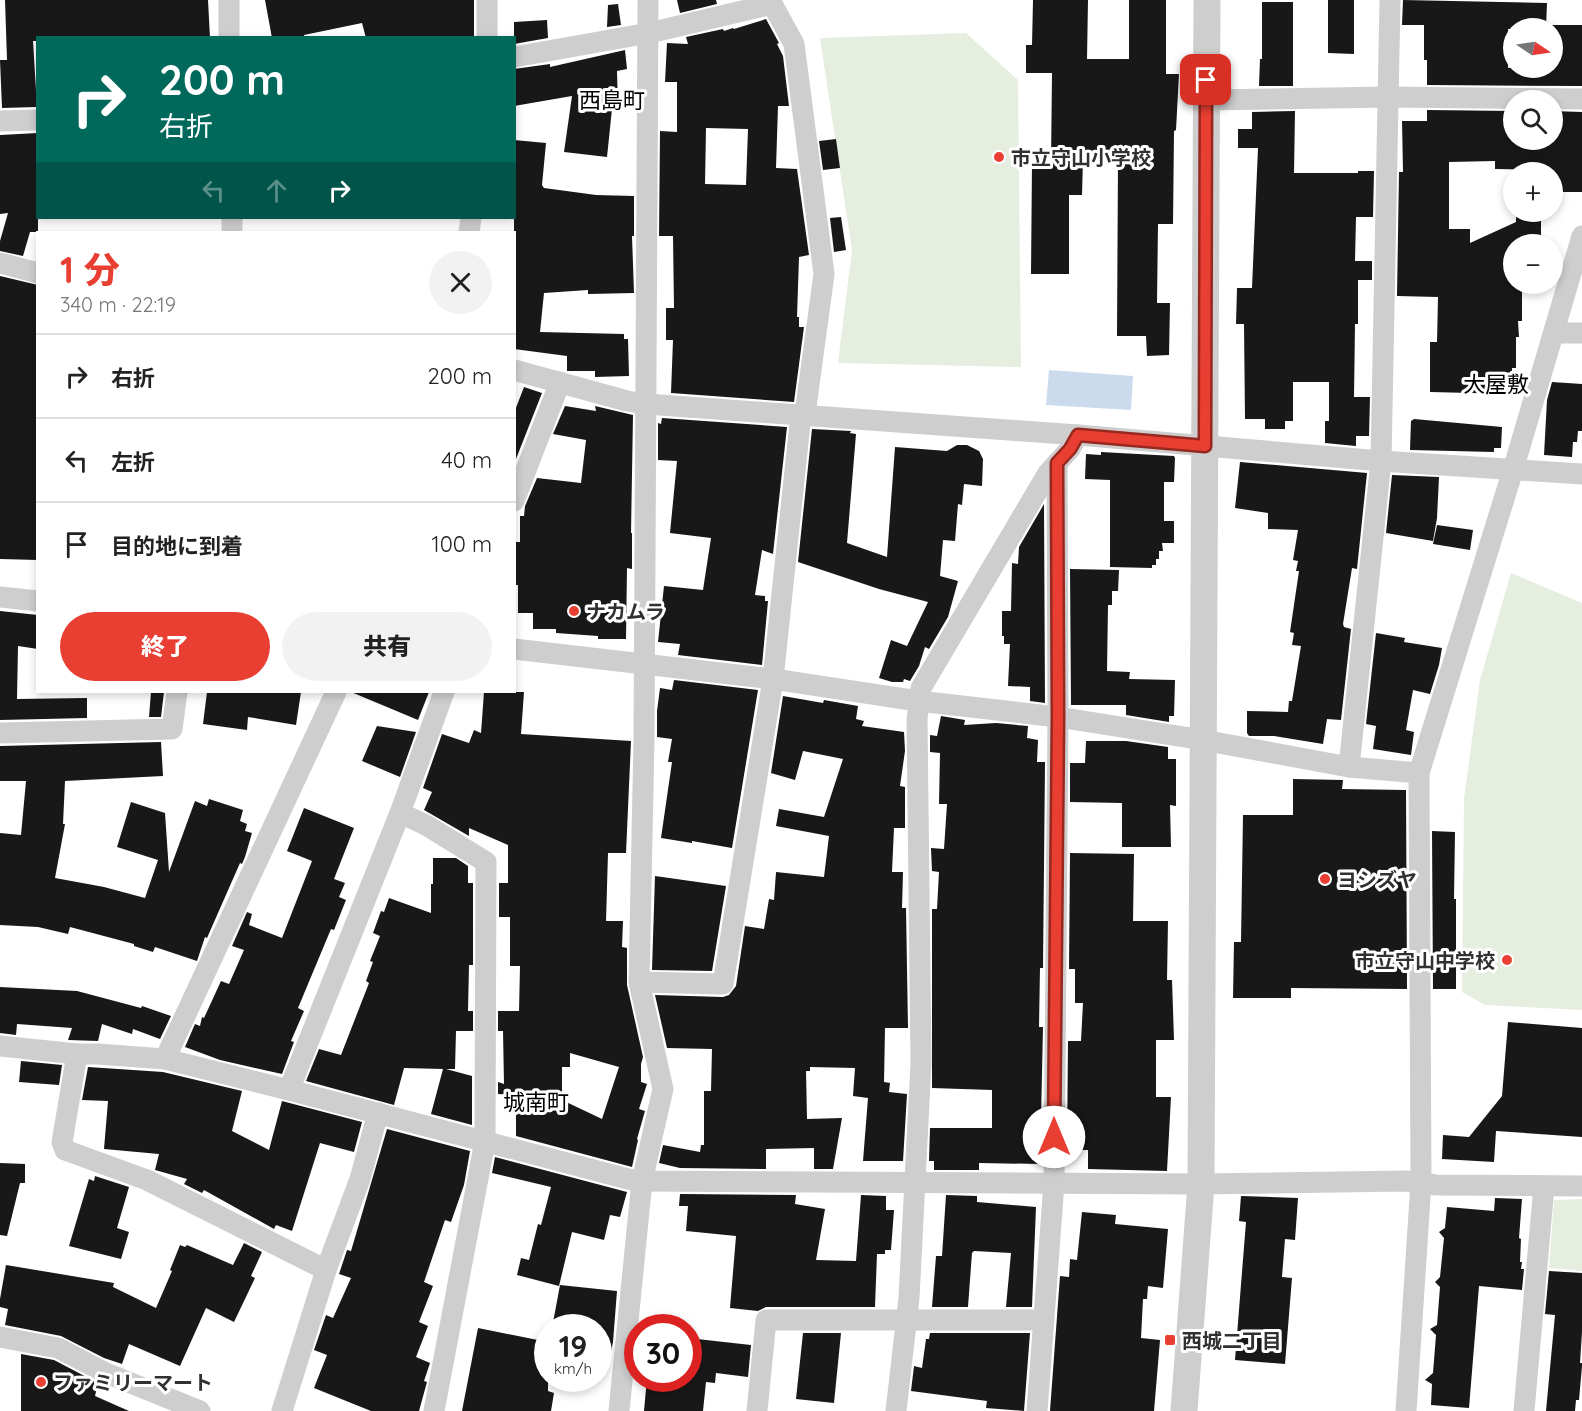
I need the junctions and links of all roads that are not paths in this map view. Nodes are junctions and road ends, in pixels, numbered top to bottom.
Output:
1 (229, 0) edge
2 (487, 0) edge
3 (648, 0) edge
4 (1207, 0) edge
5 (1390, 0) edge
6 (771, 2) edge
7 (649, 33) junction
8 (229, 36) edge
9 (487, 36) edge
10 (516, 57) edge
11 (1388, 97) junction
12 (1582, 99) edge
13 (1206, 100) junction
14 (36, 120) edge
15 (0, 121) edge
16 (1582, 236) edge
17 (0, 263) edge
18 (36, 272) edge
19 (1554, 333) junction
20 (1582, 333) edge
21 (516, 371) edge
22 (560, 382) junction
23 (646, 404) junction
24 (803, 414) junction
25 (1078, 435) junction
26 (1205, 446) junction
27 (1381, 461) junction
28 (1057, 463) junction
29 (1513, 470) junction
30 (1582, 474) edge
31 (516, 496) edge
32 (0, 597) edge
33 (36, 602) edge
34 (516, 649) edge
35 (644, 663) junction
36 (773, 679) junction
37 (177, 693) edge
38 (336, 693) edge
39 (444, 693) edge
40 (918, 700) junction
41 (1058, 717) junction
42 (0, 733) edge
43 (1203, 740) junction
44 (1349, 767) junction
45 (1419, 773) junction
46 (400, 813) junction
47 (639, 982) junction
48 (0, 1046) edge
49 (77, 1054) junction
50 (165, 1059) junction
51 (289, 1089) junction
52 (378, 1113) junction
53 (485, 1141) junction
54 (642, 1181) junction
55 (1421, 1182) junction
56 (915, 1183) junction
57 (1054, 1184) junction
58 (1201, 1184) junction
59 (1544, 1186) junction
60 (1582, 1186) edge
61 (326, 1270) junction
62 (907, 1320) junction
63 (1044, 1320) junction
64 (0, 1337) edge
65 (200, 1411) edge
66 (282, 1411) edge
67 (434, 1411) edge
68 (619, 1411) edge
69 (757, 1411) edge
70 (896, 1411) edge
71 (1037, 1411) edge
72 (1184, 1411) edge
73 (1406, 1411) edge
74 (1524, 1411) edge

1 - 8 street
2 - 9 street
3 - 7 street
4 - 13 street
5 - 11 street
6 - 7 street
6 - 24 street
7 - 10 street
7 - 23 street
11 - 12 street
11 - 13 street
11 - 27 street
13 - 26 street
14 - 15 street
16 - 19 street
17 - 18 street
19 - 20 street
19 - 29 street
21 - 22 street
22 - 23 street
22 - 31 street
23 - 24 street
23 - 35 street
24 - 25 street
24 - 36 street
25 - 26 street
25 - 28 street
26 - 27 street
26 - 43 street
27 - 29 street
27 - 44 street
28 - 40 street
28 - 41 street
29 - 30 street
29 - 45 street
32 - 33 street
34 - 35 street
35 - 36 street
35 - 47 street
36 - 40 street
36 - 47 street
37 - 42 street
38 - 50 street
39 - 46 street
40 - 41 street
40 - 56 street
41 - 43 street
41 - 57 street
43 - 44 street
43 - 58 street
44 - 45 street
45 - 55 street
46 - 51 street
46 - 53 street
47 - 54 street
48 - 49 street
49 - 50 street
49 - 61 street
50 - 51 street
51 - 52 street
52 - 53 street
52 - 61 street
53 - 54 street
53 - 67 street
54 - 56 street
54 - 68 street
55 - 58 street
55 - 59 street
55 - 73 street
56 - 57 street
56 - 62 street
57 - 58 street
57 - 63 street
58 - 72 street
59 - 60 street
59 - 74 street
61 - 66 street
62 - 63 street
62 - 69 street
62 - 70 street
63 - 71 street
64 - 65 street

